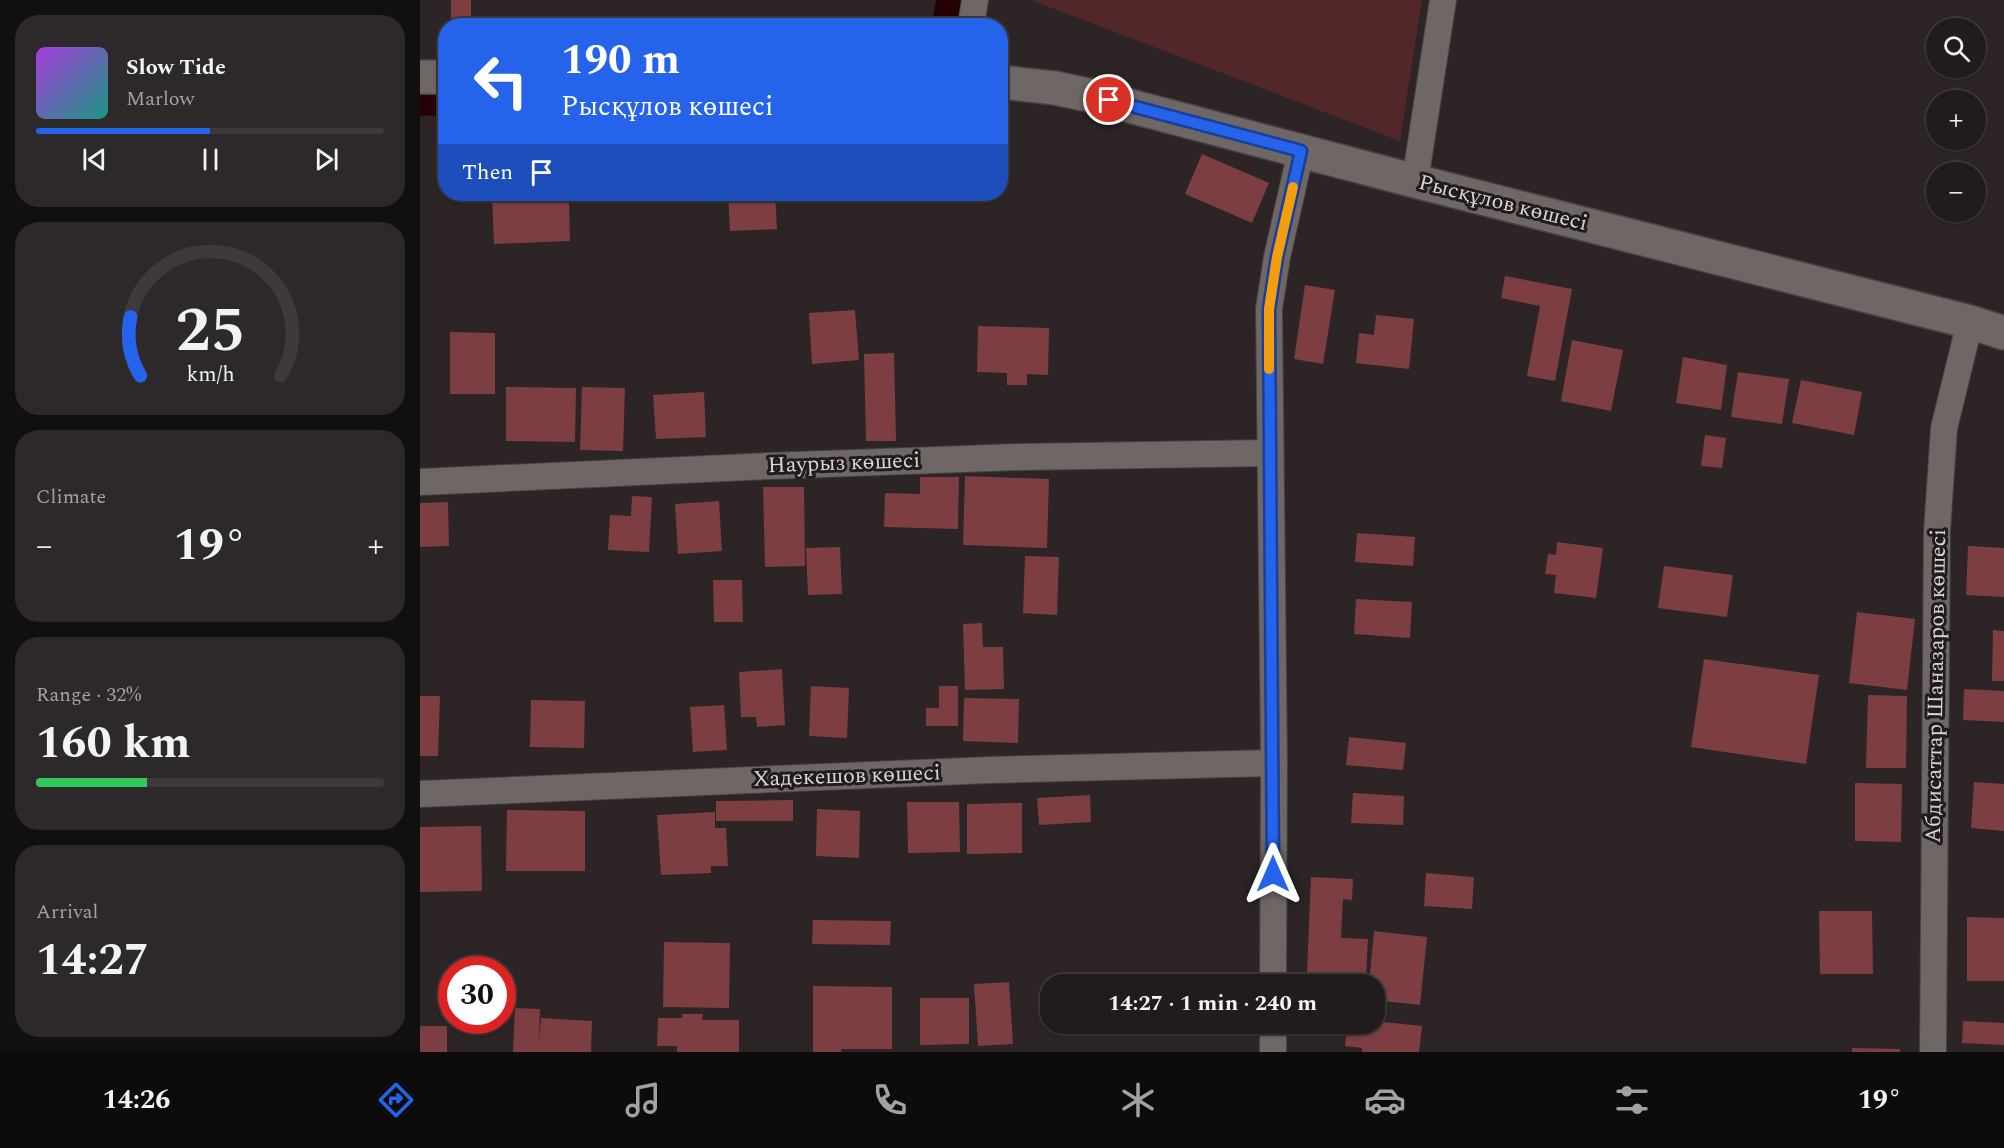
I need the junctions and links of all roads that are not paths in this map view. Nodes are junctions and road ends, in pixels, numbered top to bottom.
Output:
1 (975, 0) edge
2 (1443, 0) edge
3 (972, 18) edge
4 (420, 77) edge
5 (438, 77) edge
6 (1008, 83) edge
7 (1301, 151) junction
8 (1415, 181) junction
9 (1970, 322) junction
10 (2004, 333) edge
11 (1269, 453) junction
12 (420, 482) edge
13 (1274, 763) junction
14 (420, 794) edge
15 (1273, 974) edge
16 (1273, 1034) edge
17 (1273, 1052) edge
18 (1933, 1052) edge

1 - 3 street
2 - 8 street
4 - 5 street
6 - 7 street, Рысқұлов көшесі
7 - 8 street, Рысқұлов көшесі
7 - 11 street
8 - 9 street, Рысқұлов көшесі
9 - 10 street, Рысқұлов көшесі
9 - 18 street, Абдисаттар Шаназаров көшесі
11 - 12 street, Наурыз көшесі
11 - 13 street
13 - 14 street, Хадекешов көшесі
13 - 15 street
16 - 17 street

